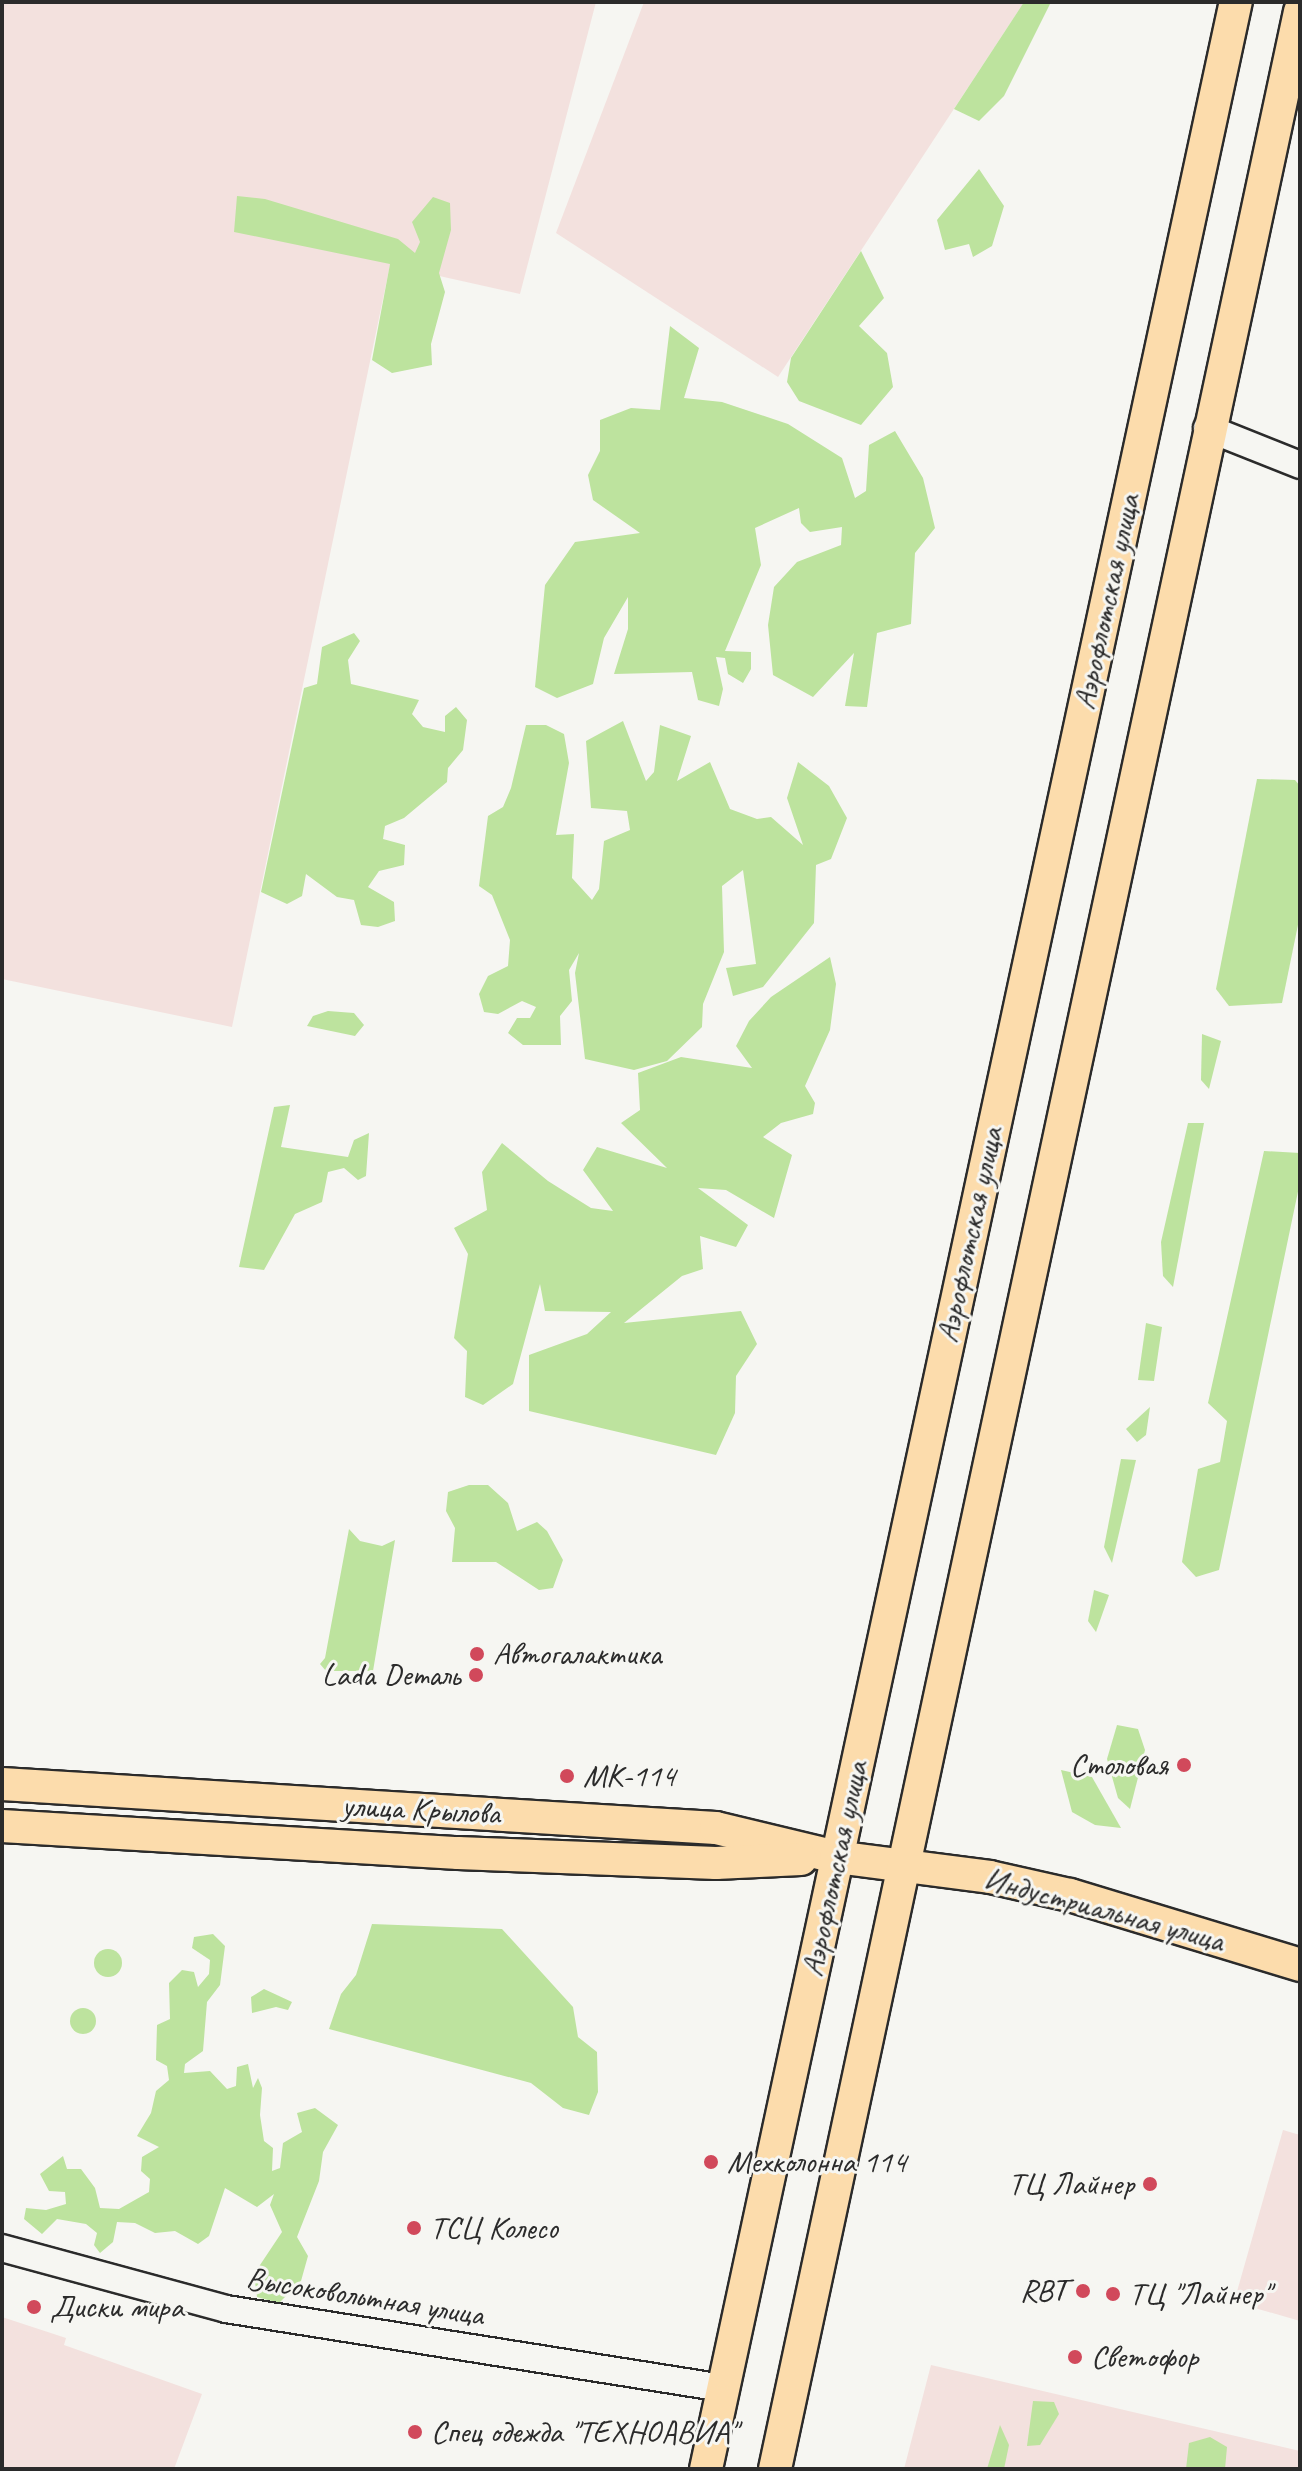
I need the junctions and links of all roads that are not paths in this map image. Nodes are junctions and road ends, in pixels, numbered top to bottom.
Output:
1 (1236, 2) edge
2 (1300, 11) edge
3 (1207, 428) junction
4 (1300, 465) edge
5 (2, 1784) edge
6 (2, 1826) edge
7 (836, 1857) junction
8 (905, 1865) junction
9 (1300, 1965) edge
10 (2, 2248) edge
11 (723, 2388) junction
12 (706, 2469) edge
13 (775, 2469) edge

1 - 7 main road, Аэрофлотская улица
2 - 3 main road, Аэрофлотская улица
3 - 4 street
3 - 8 main road, Аэрофлотская улица
5 - 7 main road, улица Крылова
6 - 7 main road, улица Крылова
7 - 8 main road, улица Крылова
7 - 11 main road, Аэрофлотская улица
8 - 9 main road, Индустриальная улица
8 - 13 main road, Аэрофлотская улица
10 - 11 street, Высоковольтная улица
11 - 12 main road, Аэрофлотская улица

